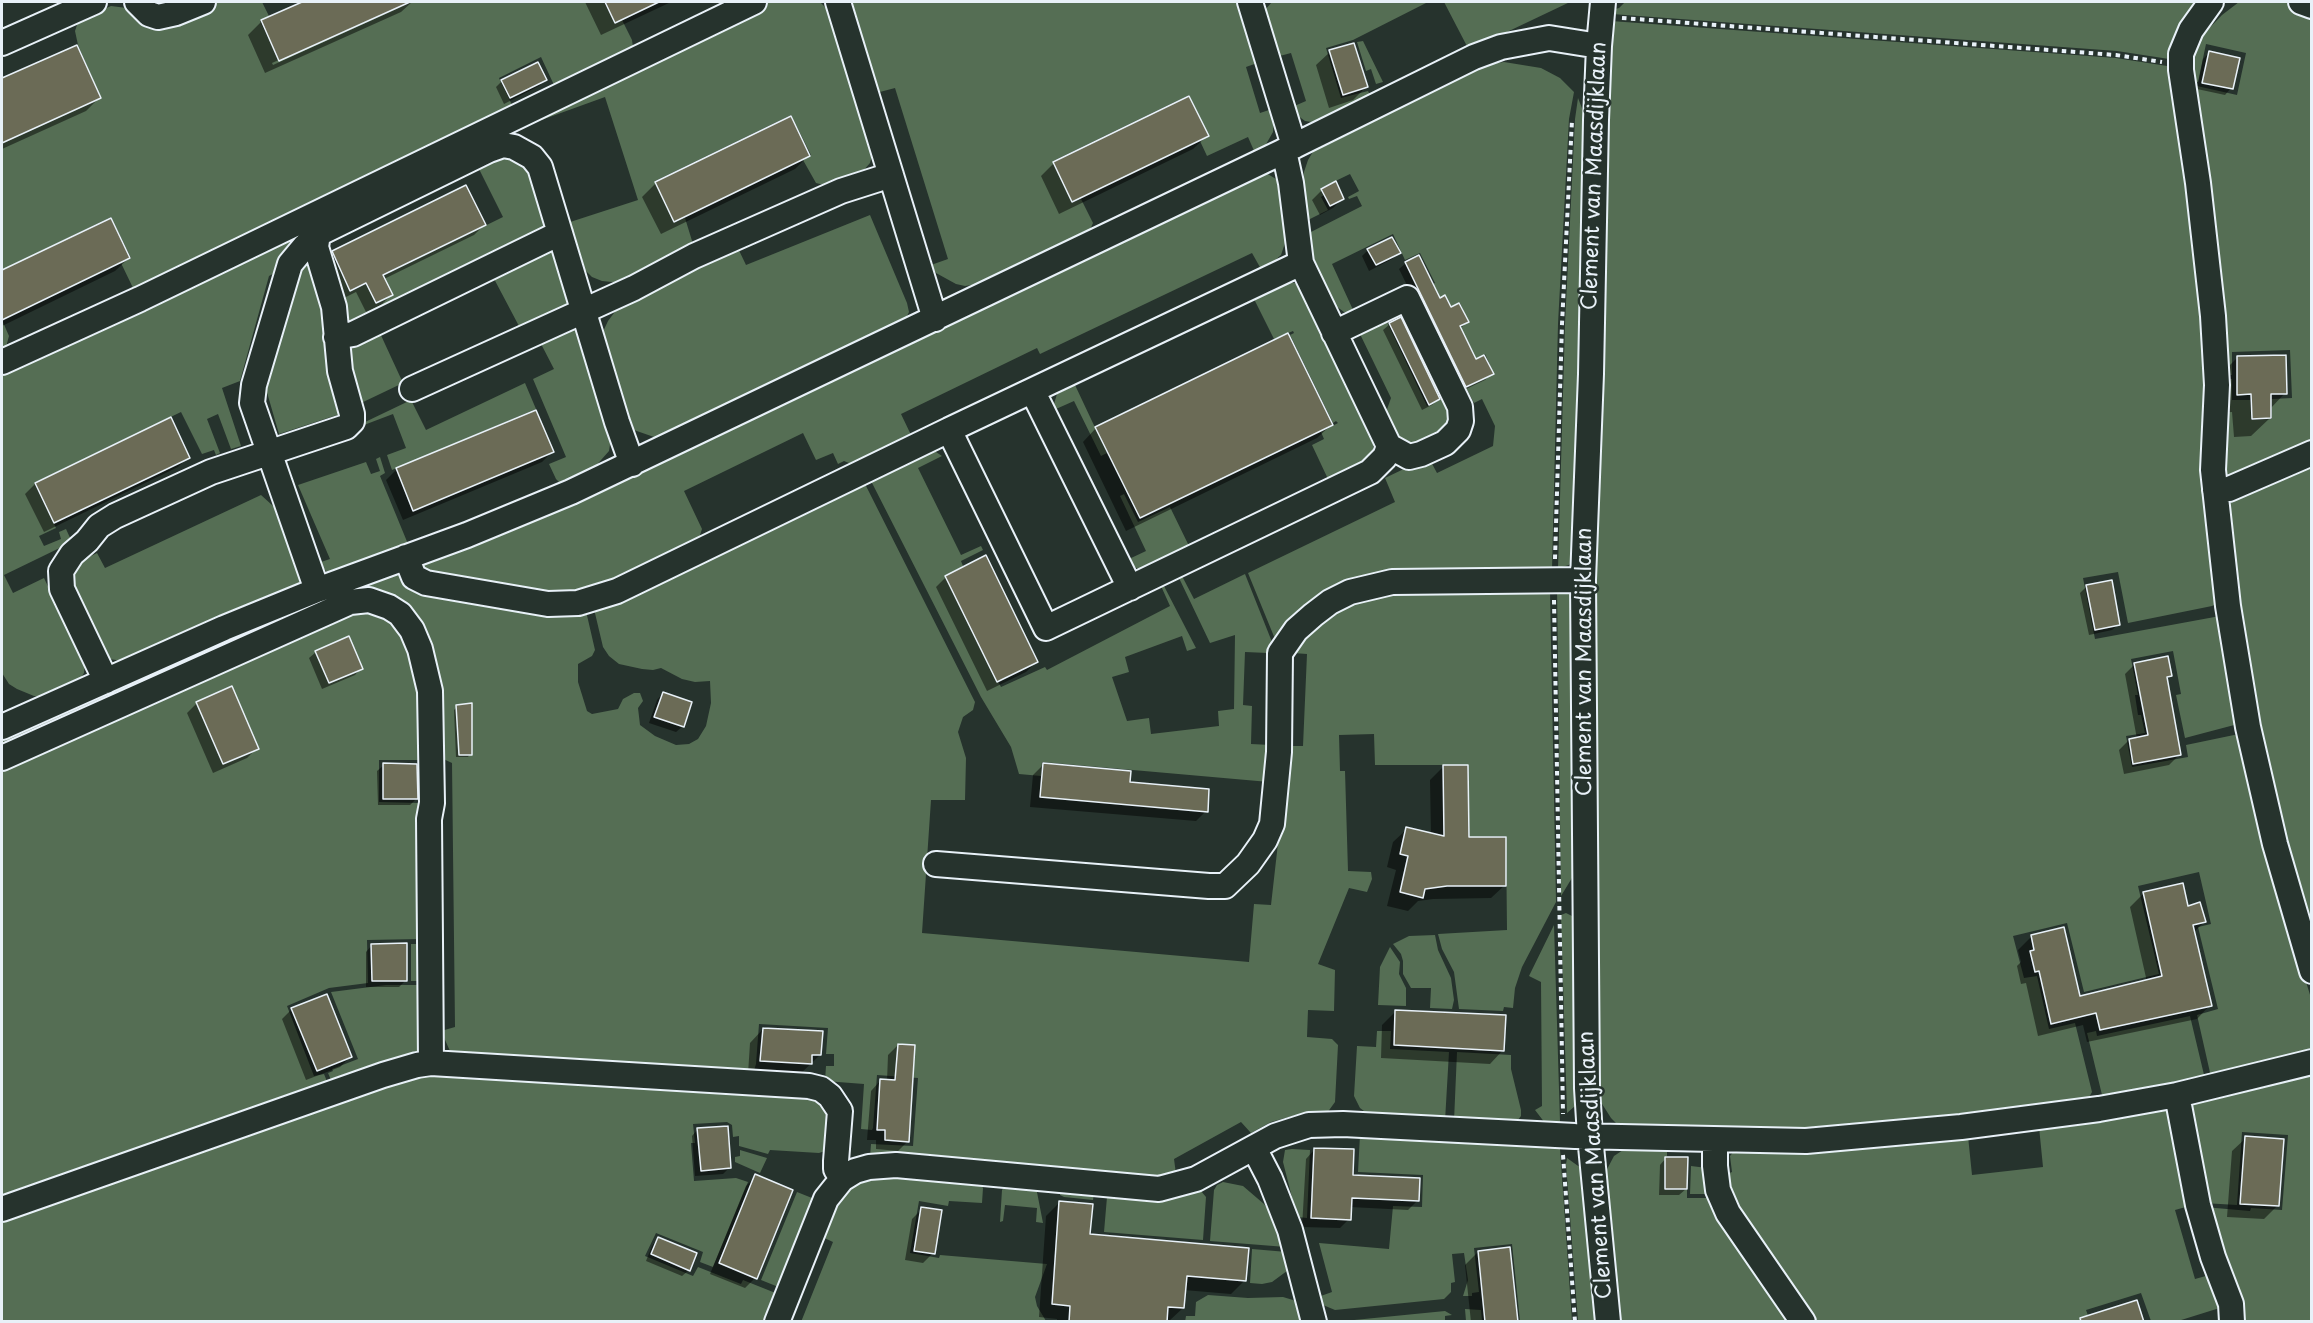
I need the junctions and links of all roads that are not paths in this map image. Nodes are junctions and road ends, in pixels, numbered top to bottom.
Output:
1 (94, 2) edge
2 (137, 2) edge
3 (203, 2) edge
4 (754, 2) edge
5 (838, 2) edge
6 (1250, 2) edge
7 (2211, 2) edge
8 (2301, 2) edge
9 (2312, 6) edge
10 (1602, 9) edge
11 (2, 42) edge
12 (1599, 46) junction
13 (1289, 148) junction
14 (891, 175) junction
15 (560, 233) junction
16 (318, 234) junction
17 (1301, 263) junction
18 (583, 310) junction
19 (935, 319) junction
20 (1334, 333) junction
21 (336, 337) junction
22 (2, 362) edge
23 (412, 389) dead end
24 (1033, 392) junction
25 (949, 430) junction
26 (1389, 446) junction
27 (269, 453) junction
28 (2312, 453) edge
29 (632, 464) junction
30 (2215, 490) junction
31 (406, 556) junction
32 (1583, 580) junction
33 (1130, 588) junction
34 (317, 590) junction
35 (106, 681) junction
36 (3, 723) edge
37 (2, 758) edge
38 (936, 864) dead end
39 (2312, 971) edge
40 (2312, 1062) edge
41 (431, 1063) junction
42 (2177, 1095) junction
43 (1590, 1136) junction
44 (1715, 1140) junction
45 (1254, 1148) junction
46 (842, 1179) junction
47 (2, 1209) edge
48 (777, 1322) edge
49 (1314, 1322) edge
50 (1608, 1322) edge
51 (1803, 1322) edge
52 (2232, 1322) edge

1 - 11 street
2 - 3 street
4 - 22 street
5 - 14 street
6 - 13 street
7 - 30 street
8 - 9 street
10 - 12 street, Clement van Maasdijklaan
12 - 13 street
12 - 32 street, Clement van Maasdijklaan
13 - 17 street
13 - 19 street
14 - 18 street
14 - 19 street
15 - 16 street
15 - 18 street
15 - 21 street
16 - 21 street
16 - 27 street
17 - 20 street
17 - 24 street
18 - 23 street
18 - 29 street
19 - 29 street
20 - 26 street
20 - 26 street
21 - 27 street
24 - 25 street
24 - 33 street
25 - 31 street
25 - 33 street
26 - 33 street
27 - 34 street
27 - 35 street
28 - 30 street
29 - 31 street
30 - 39 street
31 - 34 street
32 - 38 street
32 - 43 street, Clement van Maasdijklaan
34 - 35 street
35 - 36 street
37 - 41 street
40 - 42 street
41 - 46 street
41 - 47 street
42 - 44 street
42 - 52 street
43 - 44 street
43 - 45 street
43 - 50 street, Clement van Maasdijklaan
44 - 51 street
45 - 46 street
45 - 49 street
46 - 48 street

